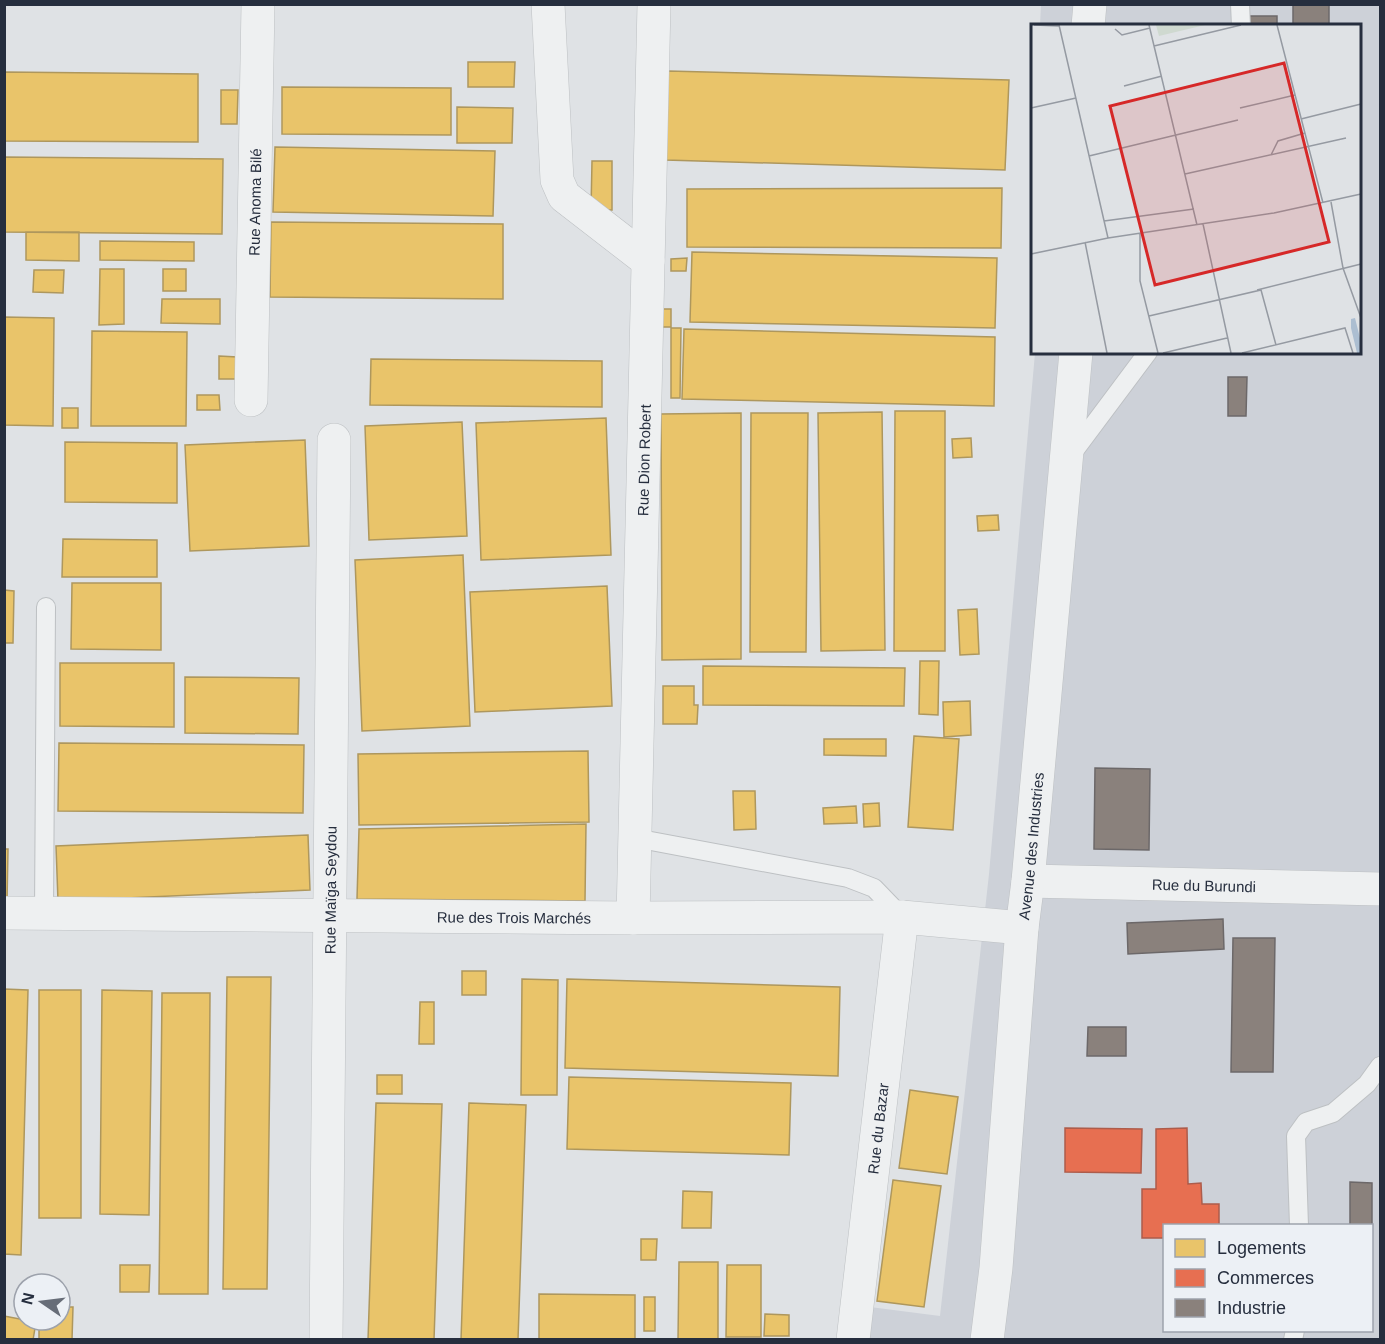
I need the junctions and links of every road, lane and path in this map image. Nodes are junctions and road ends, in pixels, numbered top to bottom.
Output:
1 (258, 4) edge
2 (548, 4) edge
3 (654, 4) edge
4 (1090, 4) edge
5 (1240, 4) edge
6 (1089, 24) edge
7 (1241, 24) edge
8 (648, 261) junction
9 (1076, 354) edge
10 (1146, 354) edge
11 (251, 400) dead end
12 (334, 440) dead end
13 (1066, 461) junction
14 (46, 606) dead end
15 (635, 838) junction
16 (1028, 881) junction
17 (1380, 889) edge
18 (4, 914) edge
19 (44, 914) junction
20 (330, 916) junction
21 (902, 917) junction
22 (633, 918) junction
23 (1022, 928) junction
24 (1380, 1066) edge
25 (1299, 1224) edge
26 (326, 1340) edge
27 (853, 1340) edge
28 (987, 1340) edge

1 - 11 street, Rue Anoma Bilé
2 - 8 street
3 - 8 street, Rue Dion Robert
4 - 6 street
5 - 7 lane
8 - 15 street, Rue Dion Robert
9 - 13 street, Avenue des Industries
10 - 13 lane
12 - 20 street, Rue Maïga Seydou
13 - 16 street, Avenue des Industries
14 - 19 lane
15 - 21 lane
15 - 22 street, Rue Dion Robert
16 - 17 street, Rue du Burundi
16 - 23 street, Avenue des Industries
18 - 19 street, Rue des Trois Marchés
19 - 20 street, Rue des Trois Marchés
20 - 22 street, Rue des Trois Marchés
20 - 26 street, Rue Maïga Seydou
21 - 22 street, Rue des Trois Marchés
21 - 23 street, Rue des Trois Marchés
21 - 27 street, Rue du Bazar
23 - 28 street, Avenue des Industries
24 - 25 lane

